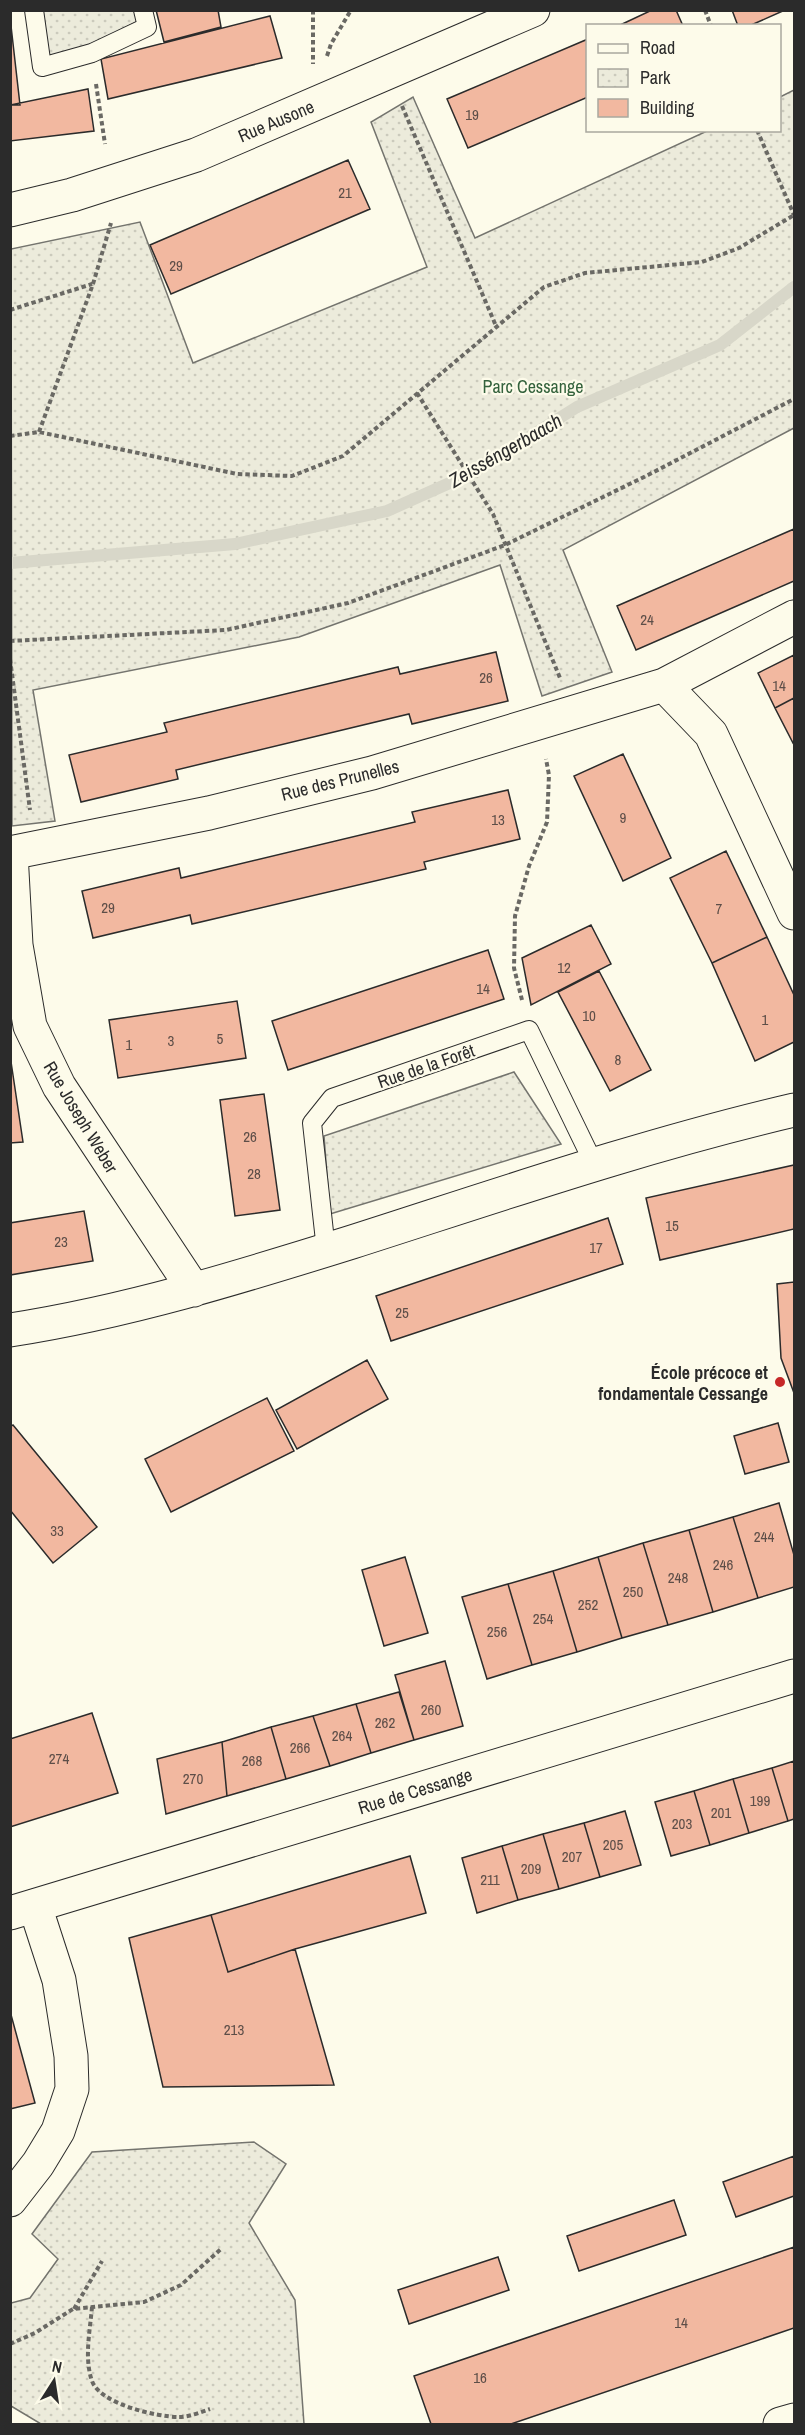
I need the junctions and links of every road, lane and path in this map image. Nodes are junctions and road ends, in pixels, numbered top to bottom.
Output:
1 (34, 10) edge
2 (143, 10) edge
3 (313, 10) edge
4 (351, 10) edge
5 (533, 10) edge
6 (92, 53) junction
7 (325, 63) dead end
8 (313, 68) dead end
9 (399, 98) dead end
10 (103, 128) dead end
11 (758, 132) edge
12 (10, 210) edge
13 (795, 215) edge
14 (112, 221) dead end
15 (93, 284) junction
16 (10, 310) edge
17 (496, 326) junction
18 (417, 393) junction
19 (795, 399) edge
20 (39, 432) junction
21 (10, 436) edge
22 (505, 545) junction
23 (795, 617) edge
24 (10, 641) edge
25 (10, 659) edge
26 (561, 682) dead end
27 (664, 685) junction
28 (546, 755) dead end
29 (32, 818) dead end
30 (11, 853) edge
31 (795, 913) edge
32 (529, 1030) junction
33 (795, 1110) edge
34 (594, 1164) junction
35 (326, 1250) junction
36 (194, 1290) junction
37 (10, 1330) edge
38 (795, 1676) edge
39 (23, 1909) edge
40 (10, 2200) edge
41 (221, 2249) dead end
42 (102, 2261) dead end
43 (92, 2307) junction
44 (73, 2309) junction
45 (10, 2344) edge
46 (210, 2409) dead end
47 (795, 2420) edge
48 (780, 2424) edge

1 - 6 lane
2 - 6 lane
3 - 8 path
4 - 7 path
5 - 12 street, Rue Ausone
6 - 10 path
9 - 17 path
11 - 13 path
13 - 17 path
14 - 15 path
15 - 16 path
15 - 20 path
17 - 18 path
18 - 20 path
18 - 22 path
19 - 22 path
20 - 21 path
22 - 24 path
22 - 26 path
23 - 27 street, Rue des Prunelles
25 - 29 path
27 - 30 street, Rue des Prunelles
27 - 31 street
28 - 32 path
30 - 36 street, Rue Joseph Weber
32 - 34 lane
32 - 35 lane, Rue de la Forêt
33 - 34 street
34 - 35 street
35 - 36 street
36 - 37 street
38 - 39 street, Rue de Cessange
39 - 40 street, Rue de Cessange
41 - 43 path
42 - 44 path
43 - 44 path
43 - 46 path
44 - 45 path
47 - 48 street

